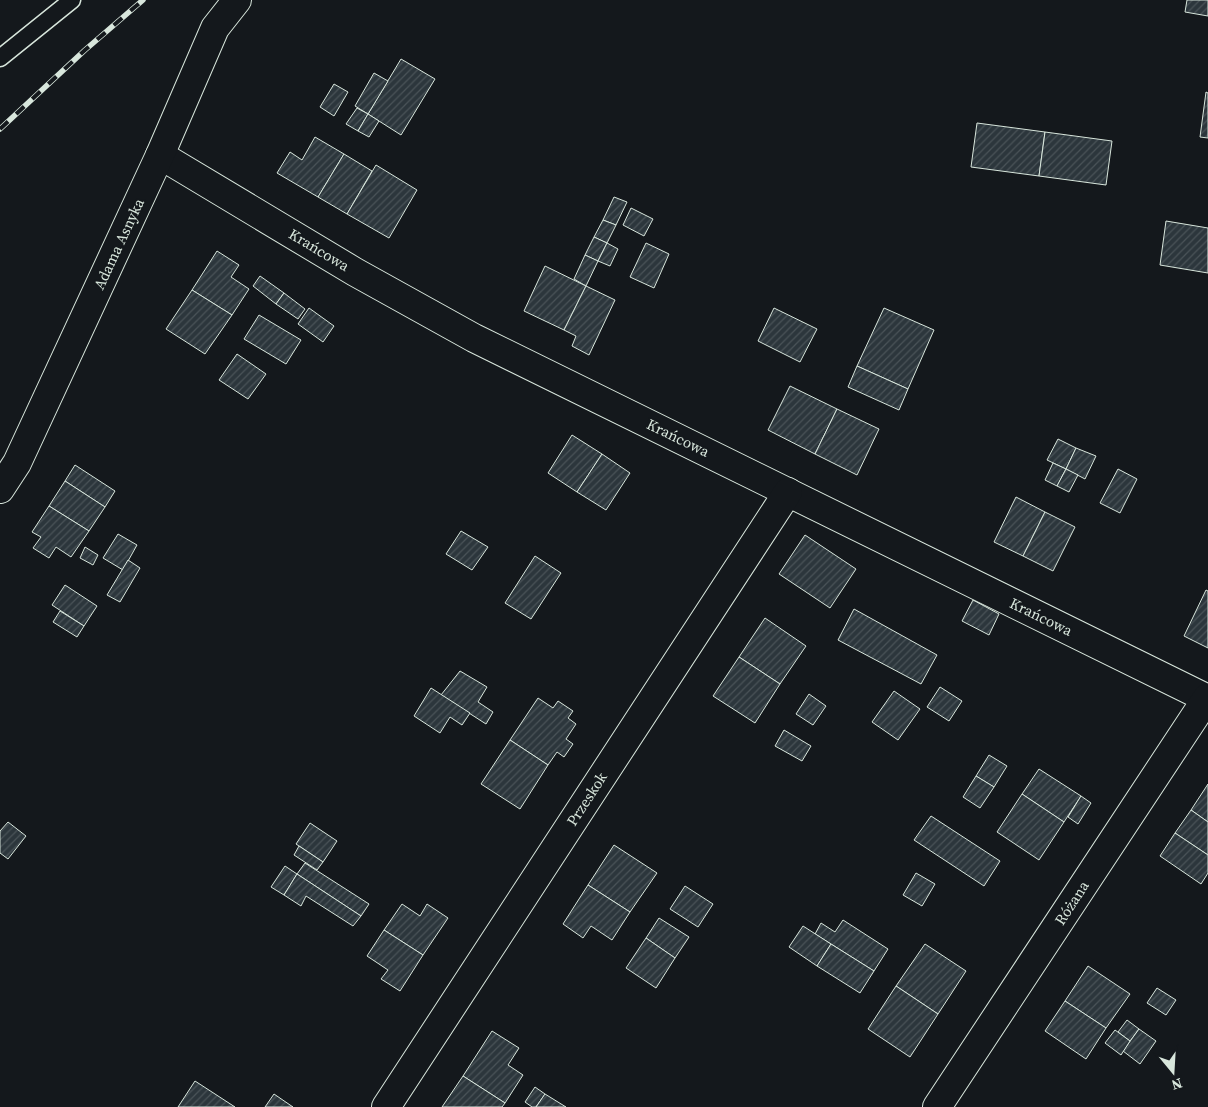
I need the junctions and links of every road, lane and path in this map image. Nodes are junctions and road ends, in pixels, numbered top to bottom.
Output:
1 (72, 0) edge
2 (237, 0) edge
3 (0, 58) edge
4 (160, 155) junction
5 (0, 489) edge
6 (788, 492) junction
7 (1207, 699) edge
8 (386, 1107) edge
9 (937, 1107) edge

1 - 3 lane
2 - 4 street, Adama Asnyka
4 - 5 street, Adama Asnyka
4 - 6 street, Krańcowa
6 - 7 street, Krańcowa
6 - 8 street, Przeskok
7 - 9 street, Różana

